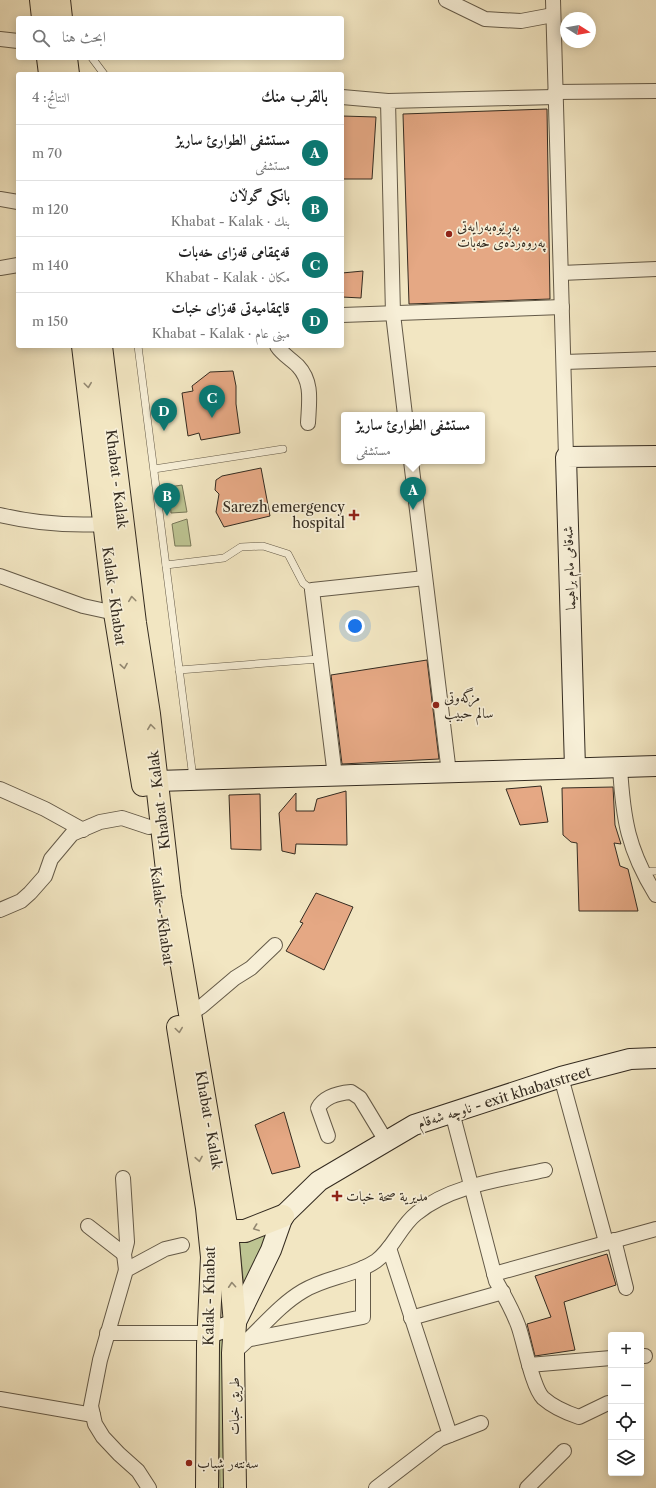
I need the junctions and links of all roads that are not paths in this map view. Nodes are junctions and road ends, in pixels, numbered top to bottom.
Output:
1 (446, 0) edge
2 (553, 0) edge
3 (553, 15) junction
4 (0, 39) edge
5 (16, 41) edge
6 (48, 60) edge
7 (66, 60) edge
8 (94, 60) edge
9 (50, 72) edge
10 (68, 72) edge
11 (102, 72) edge
12 (656, 90) edge
13 (555, 95) junction
14 (344, 97) edge
15 (388, 100) junction
16 (0, 199) edge
17 (16, 202) edge
18 (16, 265) edge
19 (0, 268) edge
20 (656, 269) edge
21 (561, 273) junction
22 (562, 307) junction
23 (393, 314) junction
24 (344, 315) edge
25 (83, 348) edge
26 (101, 348) edge
27 (138, 348) edge
28 (278, 348) edge
29 (656, 359) edge
30 (564, 362) junction
31 (405, 412) edge
32 (308, 423) dead end
33 (282, 449) dead end
34 (656, 456) edge
35 (566, 458) junction
36 (411, 464) edge
37 (154, 469) junction
38 (0, 515) edge
39 (105, 524) junction
40 (166, 565) junction
41 (0, 576) edge
42 (425, 578) junction
43 (312, 590) junction
44 (115, 613) junction
45 (319, 660) junction
46 (179, 670) junction
47 (620, 766) junction
48 (656, 766) edge
49 (574, 768) junction
50 (449, 773) junction
51 (335, 776) junction
52 (193, 780) junction
53 (157, 781) junction
54 (0, 789) edge
55 (149, 827) junction
56 (83, 830) junction
57 (656, 871) edge
58 (642, 872) junction
59 (656, 895) edge
60 (0, 910) edge
61 (275, 945) dead end
62 (191, 1013) junction
63 (656, 1058) edge
64 (561, 1077) junction
65 (452, 1112) junction
66 (328, 1136) dead end
67 (386, 1141) junction
68 (545, 1170) dead end
69 (123, 1178) dead end
70 (470, 1186) junction
71 (283, 1216) junction
72 (88, 1226) dead end
73 (656, 1229) edge
74 (227, 1231) junction
75 (610, 1241) junction
76 (182, 1245) dead end
77 (389, 1248) junction
78 (124, 1254) junction
79 (364, 1268) junction
80 (126, 1270) junction
81 (494, 1274) junction
82 (626, 1288) dead end
83 (503, 1292) junction
84 (412, 1318) junction
85 (235, 1324) junction
86 (108, 1333) junction
87 (209, 1333) junction
88 (251, 1339) junction
89 (233, 1353) junction
90 (608, 1358) edge
91 (529, 1365) junction
92 (0, 1399) edge
93 (608, 1403) dead end
94 (93, 1415) junction
95 (481, 1423) dead end
96 (450, 1435) junction
97 (564, 1451) dead end
98 (149, 1488) edge
99 (206, 1488) edge
100 (235, 1488) edge
101 (376, 1488) edge
102 (527, 1488) edge

1 - 3 street
2 - 3 street
3 - 13 street
4 - 5 street
6 - 9 main road
7 - 10 main road
8 - 11 lane
12 - 13 street
13 - 15 street
13 - 21 street
14 - 15 street
15 - 23 street
16 - 17 street
18 - 19 street
20 - 21 street
21 - 22 street
22 - 23 street
22 - 30 street
23 - 24 street
23 - 31 street
25 -> 39 main road, Kalak - Khabat
53 -> 26 main road, Khabat - Kalak
27 - 37 lane
28 - 32 street
29 - 30 street
30 - 35 street
33 - 37 lane
34 - 35 street
35 - 49 street, شەقامی مام براهیما
36 - 42 street
37 - 40 lane
38 - 39 street
39 - 44 main road, Kalak - Khabat
40 - 43 lane
40 - 46 lane
41 - 44 street
42 - 43 street
42 - 50 street
43 - 45 street
44 -> 55 main road, Kalak - Khabat
45 - 46 lane
45 - 51 street
46 - 52 lane
47 - 48 street
47 - 49 street
47 - 58 street
49 - 50 street
50 - 51 street
51 - 52 street
52 - 53 street
53 - 62 main road, Khabat - Kalak
54 - 56 street
55 - 56 street
55 -> 87 main road, Kalak - Khabat
56 - 60 street
57 - 58 lane
58 - 59 street
61 - 62 street
62 - 74 main road, Khabat - Kalak
63 - 64 street, ناوچە شەقام - exit khabatstreet
64 - 65 street, ناوچە شەقام - exit khabatstreet
64 - 75 street
65 - 67 street, ناوچە شەقام - exit khabatstreet
65 - 70 street
66 - 67 street
67 - 71 street, ناوچە شەقام - exit khabatstreet
68 - 70 street
69 - 78 street
70 - 77 street
70 - 81 street
71 -> 74 main road
71 - 85 street, ناوچە شەقام - exit khabatstreet
72 - 78 street
73 - 75 street
85 -> 74 main road, Khabat - Kalak
75 - 81 street
75 - 82 street
76 - 80 street
77 - 79 street
77 - 84 street
78 - 80 street
79 - 88 street
79 - 88 street
80 - 86 street
81 - 83 street
83 - 84 street
83 - 91 street
84 - 96 street
85 - 87 street
85 - 89 main road, طريق خبات
86 - 87 street
86 - 94 street
87 - 99 main road, Kalak - Khabat
88 - 89 street
89 - 100 main road, طريق خبات
90 - 91 street
91 - 93 street
92 - 94 street
94 - 98 street
95 - 96 street
96 - 101 street
97 - 102 street

